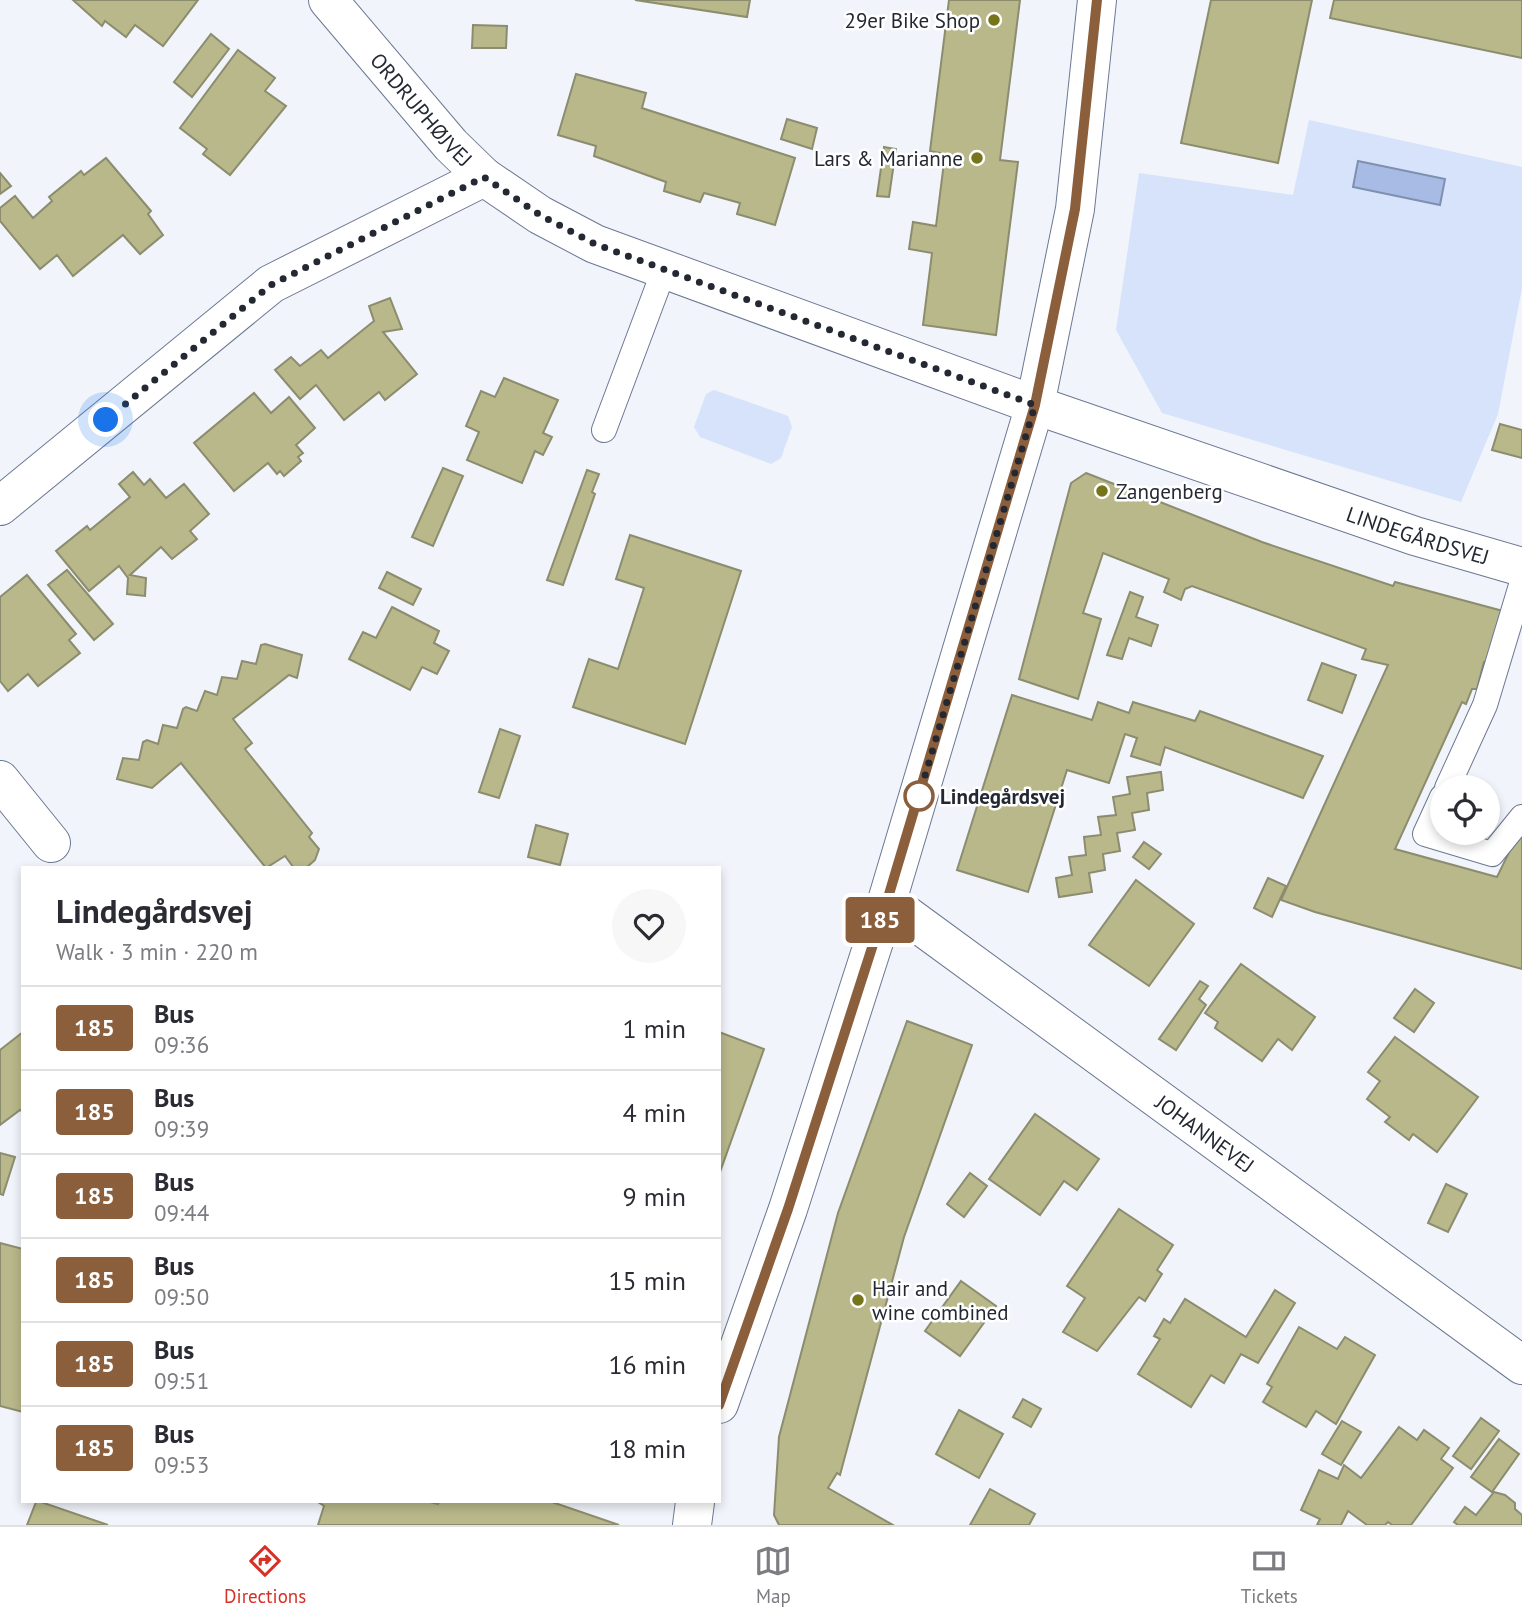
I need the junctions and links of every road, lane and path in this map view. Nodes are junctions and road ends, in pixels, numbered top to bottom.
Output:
1 (328, 0) edge
2 (1097, 0) edge
3 (484, 177) junction
4 (664, 270) junction
5 (1035, 405) junction
6 (604, 430) dead end
7 (0, 506) edge
8 (1522, 567) edge
9 (1522, 582) edge
10 (1453, 775) edge
11 (0, 780) edge
12 (1522, 817) edge
13 (51, 843) dead end
14 (1460, 845) edge
15 (1500, 845) edge
16 (1500, 845) edge
17 (887, 901) junction
18 (1522, 1365) edge
19 (721, 1398) edge

1 - 3 street, ORDRUPHØJVEJ
2 - 5 street
3 - 4 street, ORDRUPHØJVEJ
3 - 7 street
4 - 5 street, ORDRUPHØJVEJ
4 - 6 lane
5 - 8 street, LINDEGÅRDSVEJ
5 - 17 street
9 - 10 lane
11 - 13 street
12 - 15 lane
14 - 16 lane
17 - 18 street, JOHANNEVEJ
17 - 19 street

